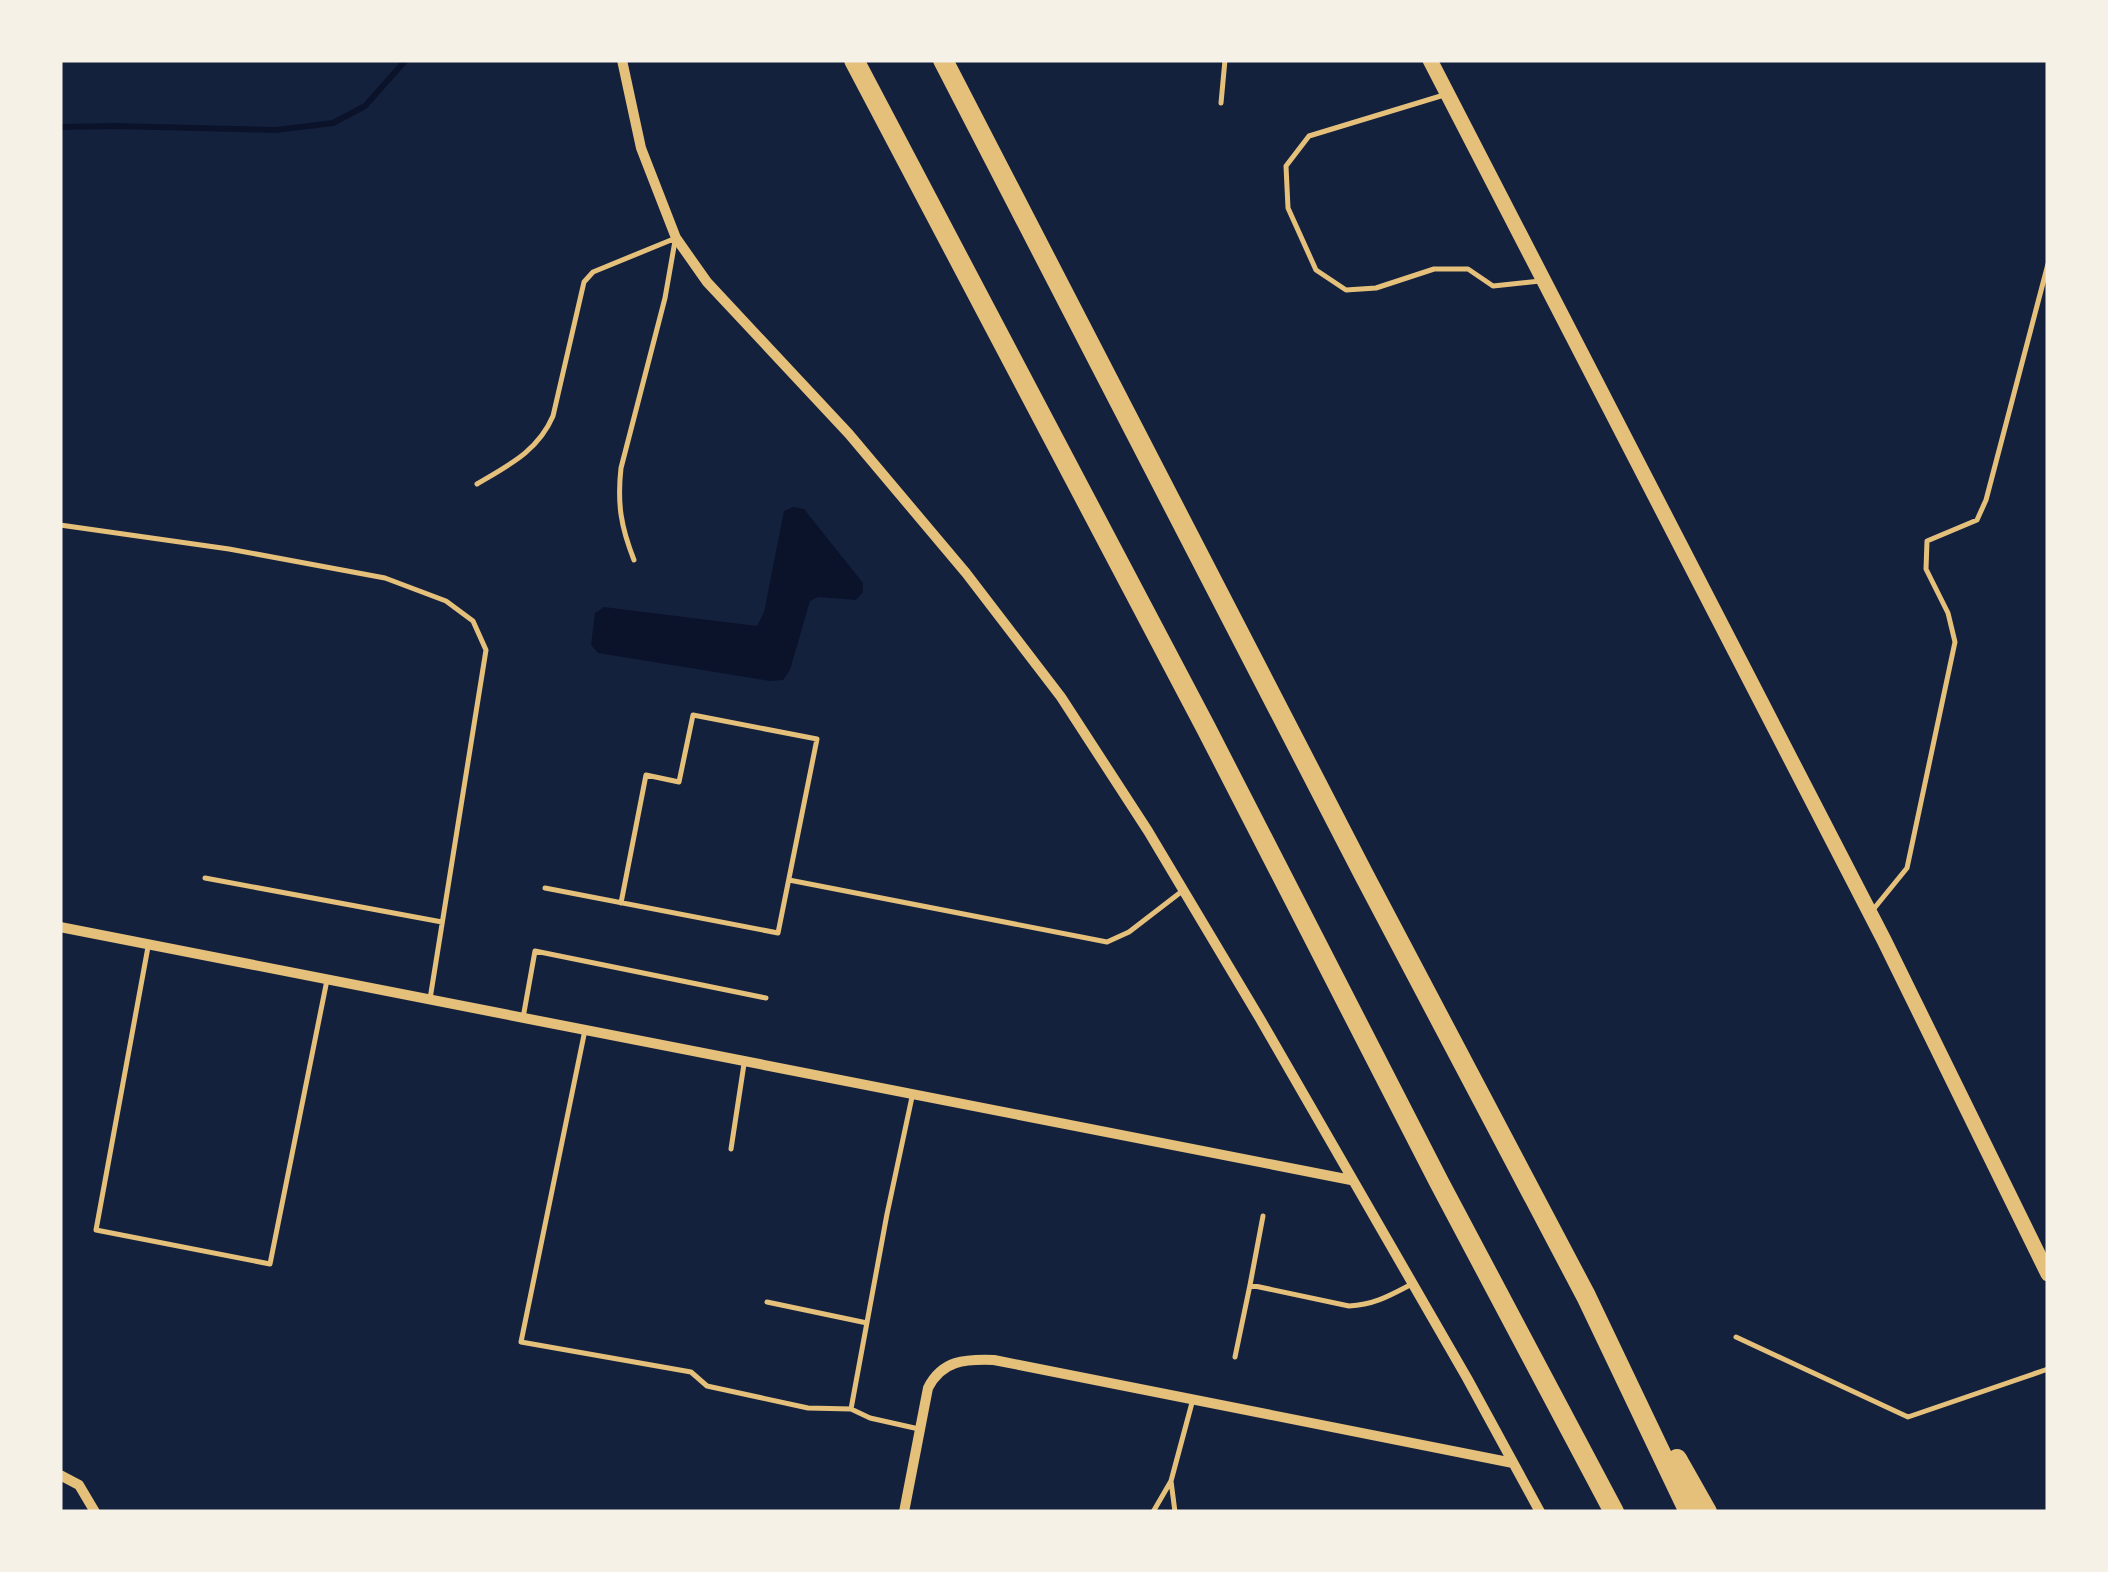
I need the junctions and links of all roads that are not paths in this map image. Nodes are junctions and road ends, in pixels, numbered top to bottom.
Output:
1 (622, 60) edge
2 (854, 60) edge
3 (943, 60) edge
4 (1225, 60) edge
5 (1430, 60) edge
6 (1447, 94) junction
7 (1220, 103) dead end
8 (676, 238) junction
9 (2048, 264) edge
10 (1543, 280) junction
11 (477, 484) dead end
12 (60, 524) edge
13 (634, 560) dead end
14 (205, 878) dead end
15 (788, 880) junction
16 (546, 888) dead end
17 (1183, 890) junction
18 (621, 903) junction
19 (1870, 913) junction
20 (442, 922) junction
21 (60, 927) edge
22 (148, 944) junction
23 (328, 979) junction
24 (766, 998) dead end
25 (430, 999) junction
26 (523, 1018) junction
27 (585, 1030) junction
28 (745, 1061) junction
29 (912, 1094) junction
30 (731, 1149) dead end
31 (1351, 1180) junction
32 (1263, 1216) dead end
33 (2042, 1246) edge
34 (2048, 1274) edge
35 (1412, 1284) junction
36 (1250, 1285) junction
37 (1586, 1296) junction
38 (767, 1302) dead end
39 (867, 1323) junction
40 (1736, 1337) dead end
41 (1235, 1356) dead end
42 (2048, 1369) edge
43 (1193, 1399) junction
44 (851, 1409) junction
45 (919, 1429) junction
46 (1513, 1462) junction
47 (60, 1475) edge
48 (1170, 1481) junction
49 (95, 1512) edge
50 (904, 1512) edge
51 (1153, 1512) edge
52 (1174, 1512) edge
53 (1540, 1512) edge
54 (1614, 1512) edge
55 (1689, 1512) edge
56 (1707, 1512) edge

1 - 8 street
2 - 54 highway
3 - 37 highway
4 - 7 lane
5 - 6 main road
6 - 10 main road
6 - 10 lane
8 - 11 lane
8 - 13 lane
8 - 17 street
9 - 19 lane
10 - 19 main road
12 - 20 lane
14 - 20 lane
15 - 17 lane
15 - 18 lane
15 - 18 lane
16 - 18 lane
17 - 31 street
19 - 33 main road
20 - 25 lane
21 - 22 street
22 - 23 street
22 - 23 lane
23 - 25 street
24 - 26 lane
25 - 26 street
26 - 27 street
27 - 28 street
27 - 44 lane
28 - 29 street
28 - 30 lane
29 - 31 street
29 - 39 lane
31 - 35 street
32 - 36 lane
33 - 34 main road
35 - 36 lane
35 - 46 street
36 - 41 lane
37 - 55 highway
37 - 56 highway
38 - 39 lane
39 - 44 lane
40 - 42 lane
43 - 45 street
43 - 46 street
43 - 48 lane
44 - 45 lane
45 - 50 street
46 - 53 street
47 - 49 street
48 - 51 lane
48 - 52 lane

